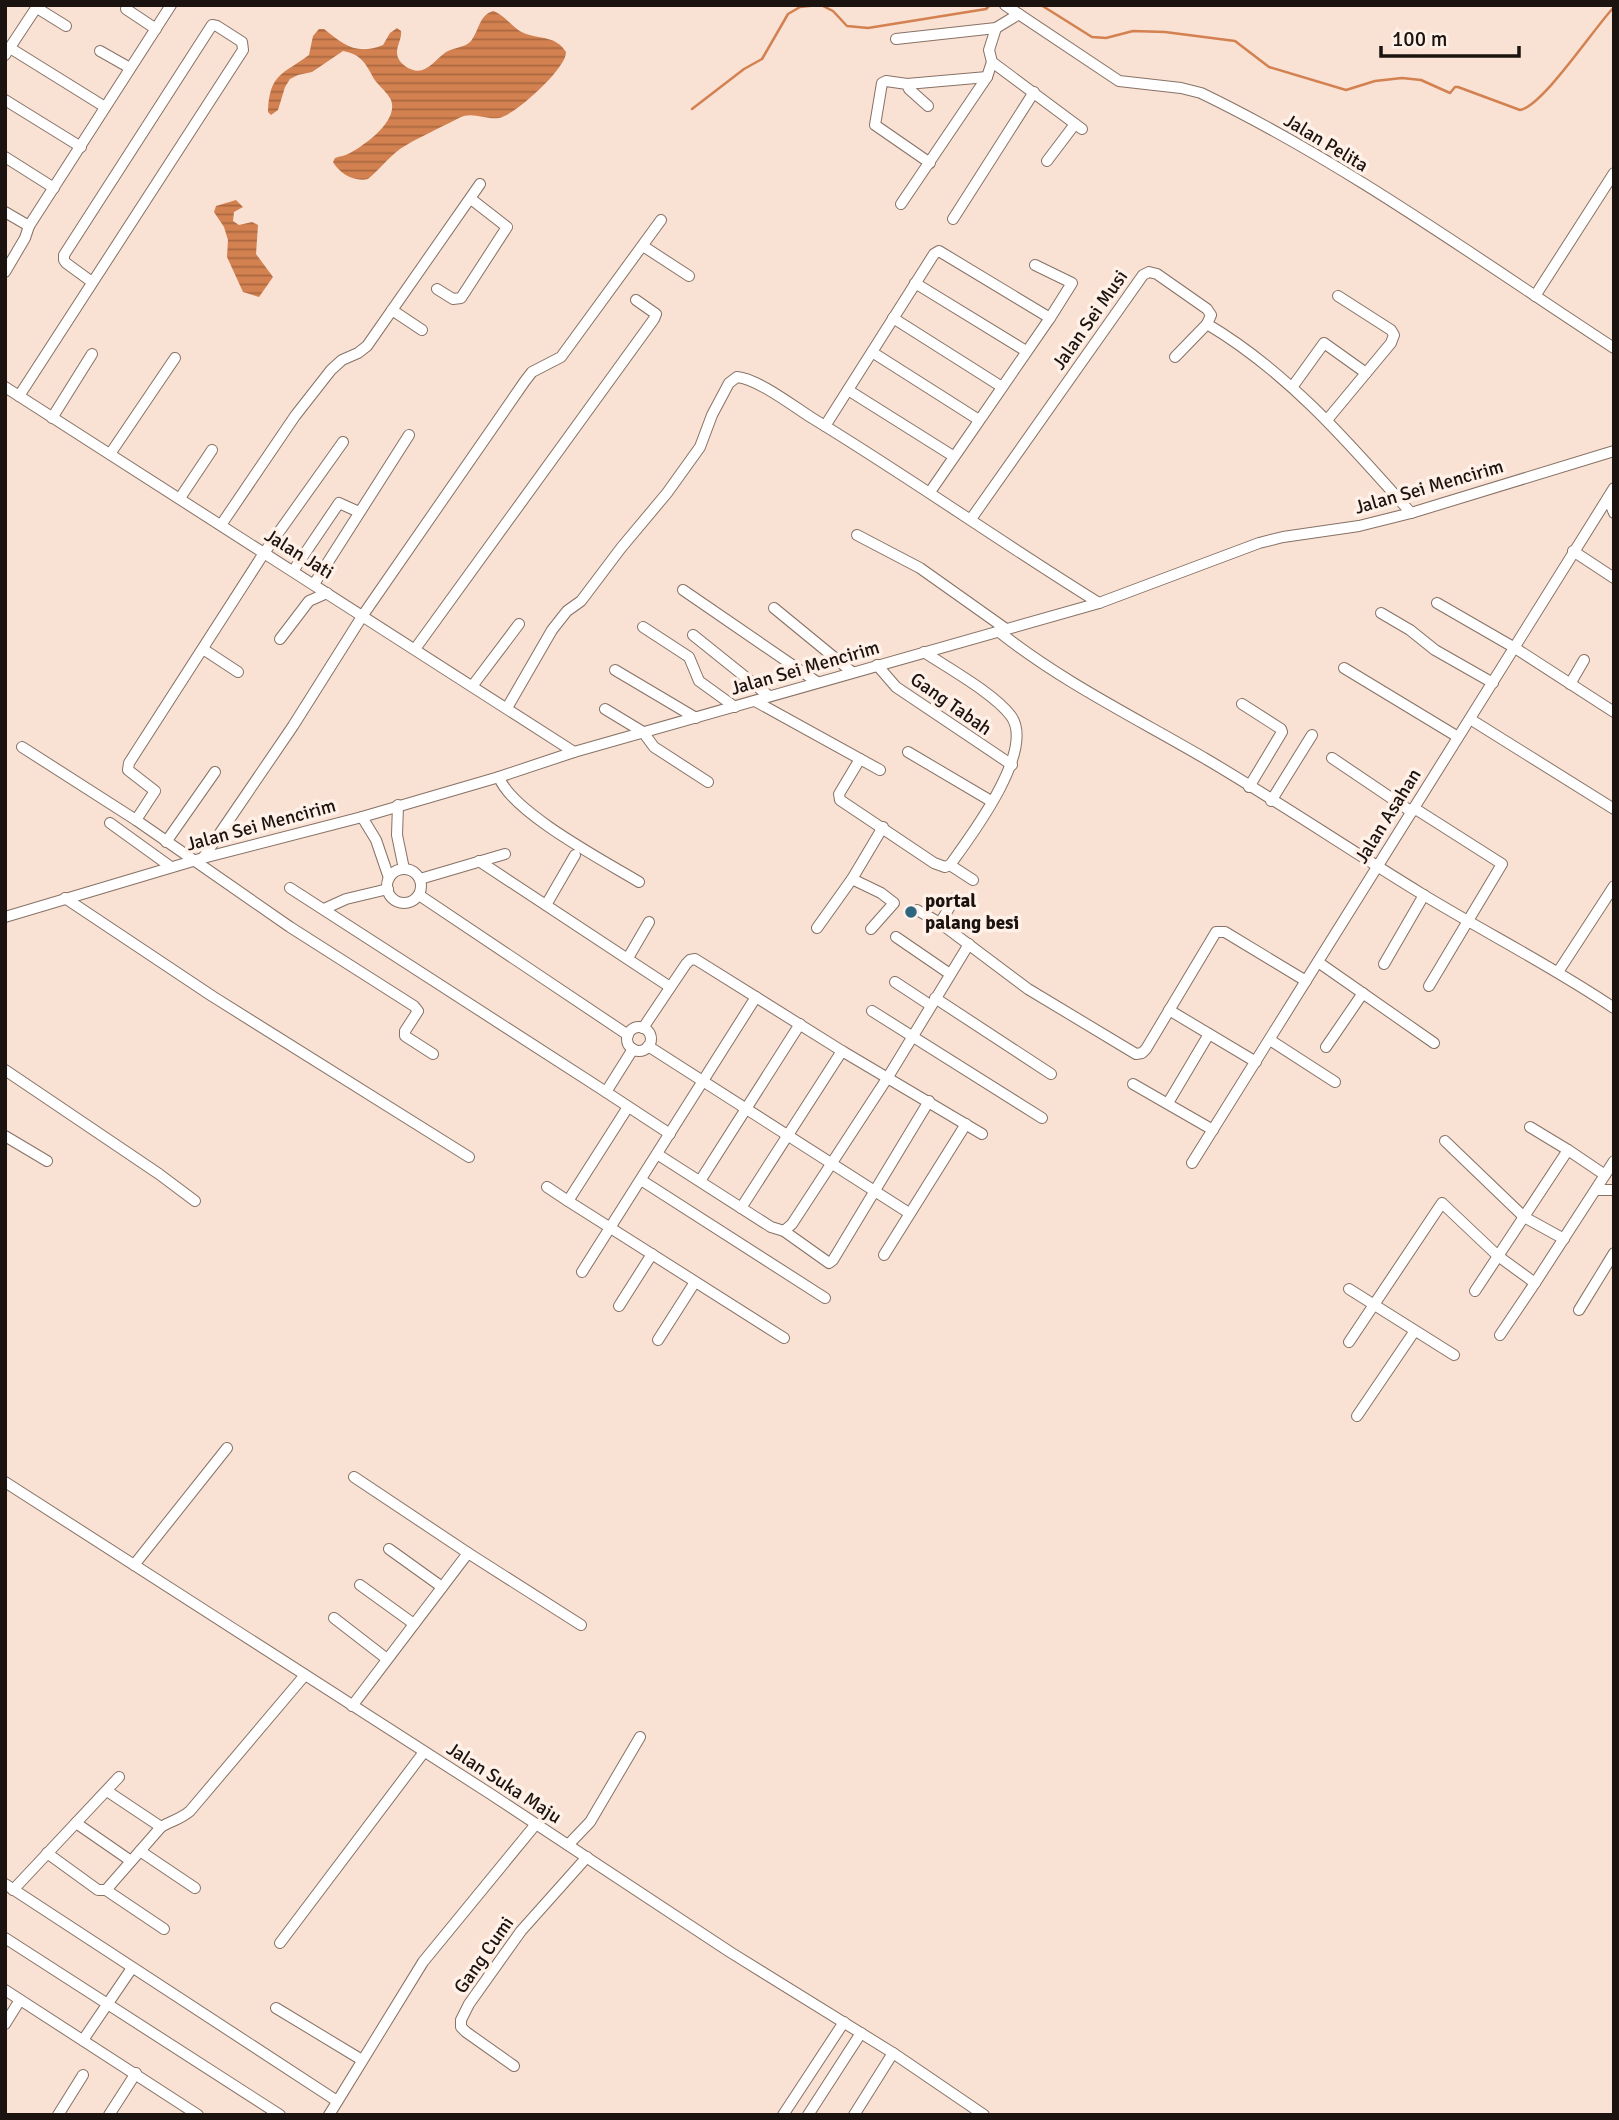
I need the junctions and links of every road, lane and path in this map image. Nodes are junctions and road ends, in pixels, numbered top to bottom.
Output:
1 (171, 5) edge
2 (38, 6) edge
3 (1006, 6) edge
4 (126, 9) dead end
5 (1018, 14) junction
6 (66, 26) dead end
7 (996, 28) junction
8 (156, 29) junction
9 (896, 39) dead end
10 (100, 51) dead end
11 (7, 52) edge
12 (992, 62) junction
13 (130, 68) junction
14 (987, 77) junction
15 (907, 84) junction
16 (1034, 92) junction
17 (5, 100) edge
18 (928, 106) dead end
19 (105, 107) junction
20 (81, 147) junction
21 (5, 157) edge
22 (1047, 161) dead end
23 (930, 163) junction
24 (1614, 173) edge
25 (480, 184) dead end
26 (54, 188) junction
27 (471, 199) junction
28 (901, 204) dead end
29 (5, 212) edge
30 (953, 219) dead end
31 (661, 220) dead end
32 (29, 226) junction
33 (643, 246) junction
34 (1035, 265) dead end
35 (5, 272) edge
36 (689, 276) dead end
37 (92, 282) junction
38 (915, 283) junction
39 (438, 289) dead end
40 (1338, 296) dead end
41 (1535, 296) junction
42 (636, 300) dead end
43 (392, 310) junction
44 (893, 318) junction
45 (1050, 318) junction
46 (1207, 324) junction
47 (422, 330) dead end
48 (1614, 348) edge
49 (1026, 351) junction
50 (872, 352) junction
51 (92, 354) dead end
52 (1175, 357) dead end
53 (175, 358) dead end
54 (1366, 373) junction
55 (1293, 386) junction
56 (5, 387) edge
57 (1002, 387) junction
58 (848, 390) junction
59 (19, 396) junction
60 (52, 418) junction
61 (1327, 420) junction
62 (979, 421) junction
63 (825, 426) junction
64 (409, 435) dead end
65 (343, 442) dead end
66 (212, 450) dead end
67 (1614, 451) edge
68 (110, 454) junction
69 (953, 456) junction
70 (930, 492) junction
71 (1611, 493) edge
72 (180, 498) junction
73 (359, 512) junction
74 (1411, 513) junction
75 (1614, 513) edge
76 (971, 519) junction
77 (221, 525) junction
78 (856, 535) dead end
79 (1573, 551) junction
80 (264, 553) junction
81 (293, 571) junction
82 (1614, 578) edge
83 (314, 584) junction
84 (683, 590) dead end
85 (327, 593) junction
86 (1098, 603) junction
87 (1437, 603) dead end
88 (775, 608) dead end
89 (1381, 613) dead end
90 (362, 615) junction
91 (519, 624) dead end
92 (643, 627) dead end
93 (1002, 630) junction
94 (693, 635) dead end
95 (280, 639) dead end
96 (1515, 648) junction
97 (203, 649) junction
98 (415, 649) junction
99 (924, 652) junction
100 (1584, 660) dead end
101 (877, 665) junction
102 (1344, 668) dead end
103 (615, 670) dead end
104 (238, 672) dead end
105 (852, 672) junction
106 (817, 682) junction
107 (1493, 683) junction
108 (1570, 684) junction
109 (472, 685) junction
110 (769, 696) junction
111 (755, 701) junction
112 (1242, 704) dead end
113 (735, 706) junction
114 (507, 708) junction
115 (605, 709) dead end
116 (1614, 712) edge
117 (696, 718) junction
118 (1470, 719) junction
119 (643, 732) junction
120 (1312, 735) dead end
121 (1458, 737) junction
122 (22, 747) dead end
123 (574, 752) junction
124 (908, 752) dead end
125 (1332, 758) dead end
126 (860, 760) junction
127 (1012, 765) junction
128 (880, 771) dead end
129 (215, 772) dead end
130 (499, 777) junction
131 (708, 782) dead end
132 (1249, 787) junction
133 (991, 801) junction
134 (1272, 801) junction
135 (398, 805) junction
136 (1614, 809) edge
137 (1413, 810) junction
138 (362, 817) junction
139 (136, 820) junction
140 (110, 823) dead end
141 (883, 827) junction
142 (397, 835) junction
143 (376, 840) junction
144 (166, 842) junction
145 (505, 854) dead end
146 (575, 855) dead end
147 (198, 859) junction
148 (479, 861) junction
149 (950, 865) junction
150 (1377, 866) junction
151 (171, 867) junction
152 (404, 869) junction
153 (420, 879) junction
154 (852, 879) junction
155 (973, 880) dead end
156 (639, 882) dead end
157 (389, 884) junction
158 (1614, 886) edge
159 (290, 888) dead end
160 (419, 895) junction
161 (1424, 895) junction
162 (65, 898) junction
163 (955, 898) dead end
164 (546, 905) junction
165 (324, 908) junction
166 (917, 909) dead end
167 (5, 917) edge
168 (1467, 920) junction
169 (649, 922) dead end
170 (940, 923) junction
171 (817, 928) dead end
172 (871, 929) dead end
173 (896, 937) dead end
174 (969, 944) junction
175 (628, 958) junction
176 (1318, 962) junction
177 (1384, 964) dead end
178 (1558, 972) junction
179 (950, 974) junction
180 (1306, 981) junction
181 (895, 982) dead end
182 (1429, 986) dead end
183 (670, 987) junction
184 (1363, 993) junction
185 (756, 997) junction
186 (932, 1002) junction
187 (1614, 1009) edge
188 (1170, 1010) junction
189 (872, 1011) dead end
190 (800, 1024) junction
191 (643, 1028) junction
192 (1209, 1034) junction
193 (628, 1035) junction
194 (912, 1037) junction
195 (1270, 1040) junction
196 (1434, 1043) dead end
197 (648, 1046) junction
198 (1326, 1047) dead end
199 (633, 1049) junction
200 (842, 1051) junction
201 (433, 1054) dead end
202 (1255, 1062) junction
203 (5, 1070) edge
204 (1051, 1074) dead end
205 (888, 1077) junction
206 (704, 1080) junction
207 (1335, 1082) dead end
208 (1133, 1084) dead end
209 (606, 1092) junction
210 (929, 1101) junction
211 (1168, 1103) junction
212 (628, 1107) junction
213 (748, 1108) junction
214 (1042, 1118) dead end
215 (967, 1124) junction
216 (1530, 1127) dead end
217 (1213, 1130) junction
218 (982, 1134) dead end
219 (670, 1135) junction
220 (5, 1136) edge
221 (790, 1136) junction
222 (1445, 1141) dead end
223 (1568, 1150) junction
224 (657, 1154) junction
225 (469, 1157) dead end
226 (47, 1161) dead end
227 (1614, 1161) edge
228 (832, 1163) junction
229 (1192, 1163) dead end
230 (1605, 1175) junction
231 (641, 1180) junction
232 (700, 1181) junction
233 (547, 1187) dead end
234 (1596, 1190) junction
235 (1614, 1190) edge
236 (874, 1191) junction
237 (195, 1201) dead end
238 (568, 1201) junction
239 (741, 1208) junction
240 (909, 1213) junction
241 (1524, 1217) junction
242 (611, 1228) junction
243 (784, 1231) junction
244 (1564, 1239) junction
245 (1614, 1252) edge
246 (652, 1254) junction
247 (884, 1255) dead end
248 (1498, 1256) junction
249 (582, 1272) dead end
250 (695, 1282) junction
251 (1535, 1283) junction
252 (1349, 1289) dead end
253 (1475, 1291) dead end
254 (825, 1298) dead end
255 (1373, 1305) junction
256 (619, 1306) dead end
257 (1578, 1310) dead end
258 (1414, 1332) junction
259 (1500, 1335) dead end
260 (785, 1338) dead end
261 (658, 1340) dead end
262 (1349, 1342) dead end
263 (1454, 1355) dead end
264 (1357, 1416) dead end
265 (227, 1448) dead end
266 (354, 1477) dead end
267 (5, 1482) edge
268 (389, 1549) dead end
269 (468, 1553) junction
270 (134, 1565) junction
271 (360, 1585) dead end
272 (442, 1587) junction
273 (334, 1618) dead end
274 (414, 1624) junction
275 (580, 1625) dead end
276 (387, 1659) junction
277 (305, 1675) junction
278 (352, 1706) junction
279 (640, 1737) dead end
280 (424, 1752) junction
281 (119, 1777) dead end
282 (107, 1791) junction
283 (76, 1823) junction
284 (536, 1824) junction
285 (161, 1827) junction
286 (568, 1844) junction
287 (140, 1851) junction
288 (47, 1853) junction
289 (587, 1857) junction
290 (131, 1861) junction
291 (9, 1887) edge
292 (195, 1888) dead end
293 (106, 1890) junction
294 (164, 1929) dead end
295 (5, 1938) edge
296 (280, 1943) dead end
297 (132, 1968) junction
298 (5, 1990) edge
299 (20, 2000) junction
300 (108, 2003) junction
301 (276, 2008) dead end
302 (844, 2022) junction
303 (5, 2024) edge
304 (861, 2033) junction
305 (83, 2040) junction
306 (894, 2053) junction
307 (362, 2060) junction
308 (514, 2066) dead end
309 (136, 2073) junction
310 (83, 2075) dead end
311 (337, 2101) junction
312 (58, 2115) edge
313 (110, 2115) edge
314 (198, 2115) edge
315 (280, 2115) edge
316 (329, 2115) edge
317 (783, 2115) edge
318 (808, 2115) edge
319 (855, 2115) edge
320 (984, 2115) edge

1 - 8 street
2 - 6 street
2 - 11 street
3 - 5 street, Jalan Pelita
4 - 8 street
5 - 7 street
5 - 41 street, Jalan Pelita
7 - 9 street
7 - 12 street
8 - 13 street
10 - 13 street
11 - 19 street
12 - 14 street
12 - 16 street
13 - 19 street
14 - 15 street
14 - 23 street
15 - 18 street
15 - 23 street
16 - 22 street
16 - 30 street
17 - 20 street
19 - 20 street
20 - 26 street
21 - 26 street
23 - 28 street
24 - 41 street
25 - 27 street
26 - 32 street
27 - 39 street
27 - 43 street
29 - 32 street
31 - 33 street
32 - 35 street
33 - 36 street
33 - 90 street
34 - 45 street
37 - 37 street
37 - 59 street
38 - 44 street
38 - 45 street
38 - 49 street
40 - 54 street
41 - 48 street, Jalan Pelita
42 - 98 street
43 - 47 street
43 - 77 street
44 - 50 street
44 - 57 street
45 - 49 street
46 - 52 street
46 - 55 street, Jalan Sei Musi
46 - 76 street, Jalan Sei Musi
49 - 57 street
50 - 58 street
50 - 62 street
51 - 60 street
53 - 68 street
54 - 55 street
54 - 61 street
55 - 61 street, Jalan Sei Musi
56 - 59 street, Jalan Jati
57 - 62 street
58 - 63 street
58 - 69 street
59 - 60 street, Jalan Jati
60 - 68 street, Jalan Jati
61 - 74 street, Jalan Sei Musi
62 - 69 street
63 - 70 street
63 - 114 street
64 - 73 street
65 - 80 street
66 - 72 street
67 - 74 street, Jalan Sei Mencirim
68 - 72 street, Jalan Jati
69 - 70 street
70 - 76 street
71 - 75 street
71 - 79 street, Jalan Asahan
72 - 77 street, Jalan Jati
73 - 81 street
73 - 83 street
74 - 86 street, Jalan Sei Mencirim
76 - 86 street
77 - 80 street, Jalan Jati
78 - 93 street
79 - 82 street
79 - 96 street, Jalan Asahan
80 - 81 street, Jalan Jati
80 - 97 street
81 - 83 street, Jalan Jati
83 - 85 street, Jalan Jati
84 - 106 street
85 - 90 street, Jalan Jati
85 - 95 street
86 - 93 street, Jalan Sei Mencirim
87 - 96 street
88 - 105 street
89 - 107 street
90 - 98 street, Jalan Jati
90 - 147 street
91 - 109 street
92 - 113 street
93 - 99 street, Jalan Sei Mencirim
93 - 132 street
94 - 110 street
96 - 107 street, Jalan Asahan
96 - 108 street
97 - 104 street
97 - 139 street
98 - 109 street, Jalan Jati
99 - 101 street, Jalan Sei Mencirim
99 - 127 street
100 - 108 street
101 - 105 street, Jalan Sei Mencirim
101 - 127 street, Gang Tabah
102 - 121 street
103 - 117 street
105 - 106 street, Jalan Sei Mencirim
106 - 110 street, Jalan Sei Mencirim
107 - 118 street, Jalan Asahan
108 - 116 street
109 - 114 street, Jalan Jati
110 - 111 street, Jalan Sei Mencirim
111 - 113 street, Jalan Sei Mencirim
111 - 126 street
112 - 132 street
113 - 117 street, Jalan Sei Mencirim
114 - 123 street, Jalan Jati
115 - 119 street
117 - 119 street, Jalan Sei Mencirim
118 - 121 street, Jalan Asahan
118 - 136 street
119 - 123 street, Jalan Sei Mencirim
119 - 131 street
120 - 134 street
121 - 137 street, Jalan Asahan
122 - 139 street
123 - 130 street, Jalan Sei Mencirim
124 - 133 street
125 - 137 street
126 - 128 street
126 - 141 street
127 - 133 street
129 - 144 street
130 - 135 street, Jalan Sei Mencirim
130 - 156 street
132 - 134 street
133 - 149 street
134 - 150 street
135 - 138 street, Jalan Sei Mencirim
135 - 142 street
137 - 150 street, Jalan Asahan
137 - 168 street
138 - 143 street
138 - 147 street, Jalan Sei Mencirim
139 - 144 street
140 - 151 street
141 - 149 street
141 - 154 street
142 - 143 street
142 - 152 street
143 - 157 street
144 - 147 street
145 - 148 street
146 - 164 street
147 - 151 street, Jalan Sei Mencirim
147 - 201 street
148 - 153 street
148 - 164 street
149 - 155 street
150 - 161 street
150 - 176 street, Jalan Asahan
151 - 162 street, Jalan Sei Mencirim
152 - 153 street
152 - 157 street
153 - 160 street
154 - 171 street
154 - 172 street
157 - 160 street
157 - 165 street
158 - 178 street
159 - 165 street
160 - 193 street
161 - 168 street
161 - 177 street
162 - 167 street, Jalan Sei Mencirim
162 - 225 street
163 - 170 street
164 - 175 street
165 - 209 street
166 - 170 street
168 - 178 street
168 - 182 street
169 - 175 street
170 - 174 street
173 - 179 street
174 - 179 street
174 - 188 street
175 - 183 street
176 - 180 street, Jalan Asahan
176 - 184 street
178 - 187 street
179 - 186 street
180 - 188 street
180 - 195 street, Jalan Asahan
181 - 186 street
183 - 185 street
183 - 191 street
184 - 196 street
184 - 198 street
185 - 190 street
185 - 206 street
186 - 194 street
186 - 204 street
188 - 192 street
189 - 194 street
190 - 200 street
190 - 213 street
191 - 193 street
191 - 197 street
192 - 202 street
192 - 211 street
193 - 199 street
194 - 205 street
194 - 214 street
195 - 202 street, Jalan Asahan
195 - 207 street
197 - 199 street
197 - 206 street
199 - 209 street
200 - 205 street
200 - 221 street
202 - 217 street, Jalan Asahan
203 - 237 street
205 - 210 street
205 - 228 street
206 - 213 street
206 - 219 street
208 - 211 street
209 - 212 street
210 - 215 street
210 - 236 street
211 - 217 street
212 - 219 street
212 - 238 street
213 - 221 street
213 - 232 street
215 - 218 street
215 - 240 street
216 - 223 street
217 - 229 street, Jalan Asahan
219 - 224 street
220 - 226 street
221 - 228 street
221 - 239 street
222 - 241 street
223 - 230 street
223 - 241 street
224 - 231 street
224 - 232 street
227 - 230 street
228 - 236 street
228 - 243 street
230 - 234 street
231 - 242 street
231 - 254 street
232 - 239 street
233 - 238 street
234 - 235 street
234 - 244 street
236 - 240 street
236 - 243 street
238 - 242 street
239 - 243 street
240 - 247 street
241 - 244 street
241 - 248 street
242 - 246 street
242 - 249 street
244 - 251 street
245 - 257 street
246 - 250 street
246 - 256 street
248 - 251 street
248 - 253 street
248 - 255 street
250 - 260 street
250 - 261 street
251 - 259 street
252 - 255 street
255 - 258 street
255 - 262 street
258 - 263 street
258 - 264 street
265 - 270 street
266 - 269 street
267 - 270 street, Jalan Suka Maju
268 - 272 street
269 - 272 street
269 - 275 street
270 - 277 street, Jalan Suka Maju
271 - 274 street
272 - 274 street
273 - 276 street
274 - 276 street
276 - 278 street
277 - 278 street, Jalan Suka Maju
277 - 285 street
278 - 280 street, Jalan Suka Maju
279 - 286 street
280 - 284 street, Jalan Suka Maju
280 - 296 street
281 - 282 street
282 - 283 street
282 - 285 street
283 - 288 street
283 - 290 street
284 - 286 street, Jalan Suka Maju
284 - 307 street
285 - 287 street
286 - 289 street, Jalan Suka Maju
287 - 290 street
287 - 292 street
288 - 291 street
288 - 293 street
289 - 302 street, Jalan Suka Maju
289 - 308 street, Gang Cumi
290 - 293 street
291 - 297 street
293 - 294 street
295 - 300 street
297 - 300 street
297 - 311 street
298 - 299 street
299 - 303 street
299 - 305 street
300 - 305 street
300 - 315 street
301 - 307 street
302 - 304 street, Jalan Suka Maju
302 - 317 street
304 - 306 street, Jalan Suka Maju
304 - 318 street
305 - 309 street
306 - 319 street
306 - 320 street, Jalan Suka Maju
307 - 311 street
309 - 313 street
309 - 314 street
310 - 312 street
311 - 316 street

